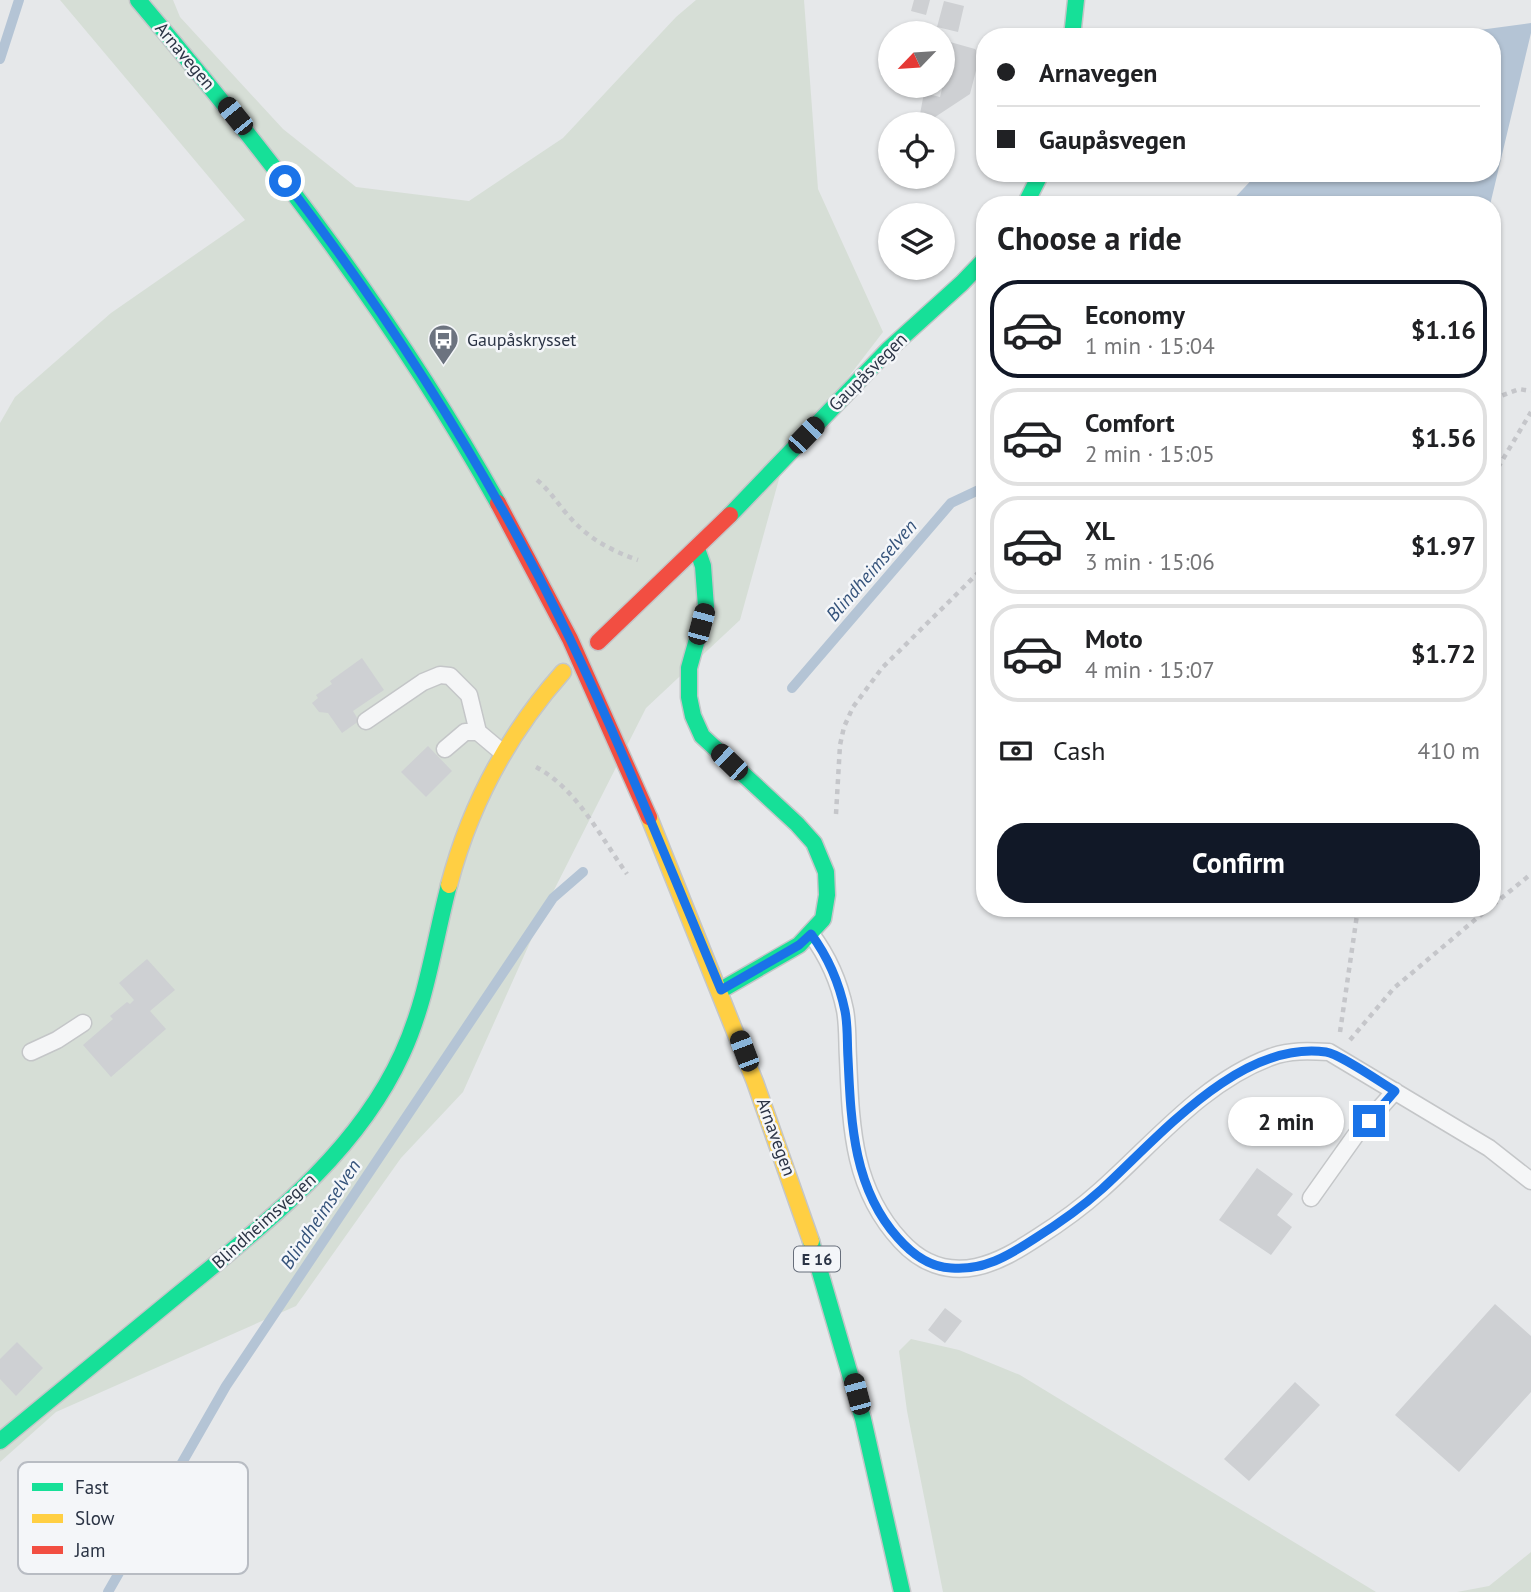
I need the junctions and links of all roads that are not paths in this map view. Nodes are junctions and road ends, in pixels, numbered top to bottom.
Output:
1 (138, 0) edge
2 (1076, 0) edge
3 (1073, 28) edge
4 (976, 270) edge
5 (697, 550) junction
6 (598, 642) dead end
7 (563, 671) dead end
8 (366, 721) dead end
9 (478, 732) junction
10 (445, 749) dead end
11 (503, 753) junction
12 (811, 934) junction
13 (721, 990) junction
14 (83, 1023) dead end
15 (31, 1052) dead end
16 (1395, 1091) junction
17 (1531, 1181) edge
18 (1311, 1198) dead end
19 (0, 1441) edge
20 (902, 1592) edge

1 - 13 main road, Arnavegen / E 16
2 - 3 main road
4 - 5 main road, Gaupåsvegen
5 - 6 main road, Gaupåsvegen
5 - 12 main road
7 - 11 main road, Blindheimsvegen
8 - 9 lane
9 - 10 lane
9 - 11 lane
11 - 19 main road, Blindheimsvegen
12 - 13 main road
12 - 16 lane
13 - 20 main road, Arnavegen / E 16
14 - 15 lane
16 - 17 lane
16 - 18 lane

